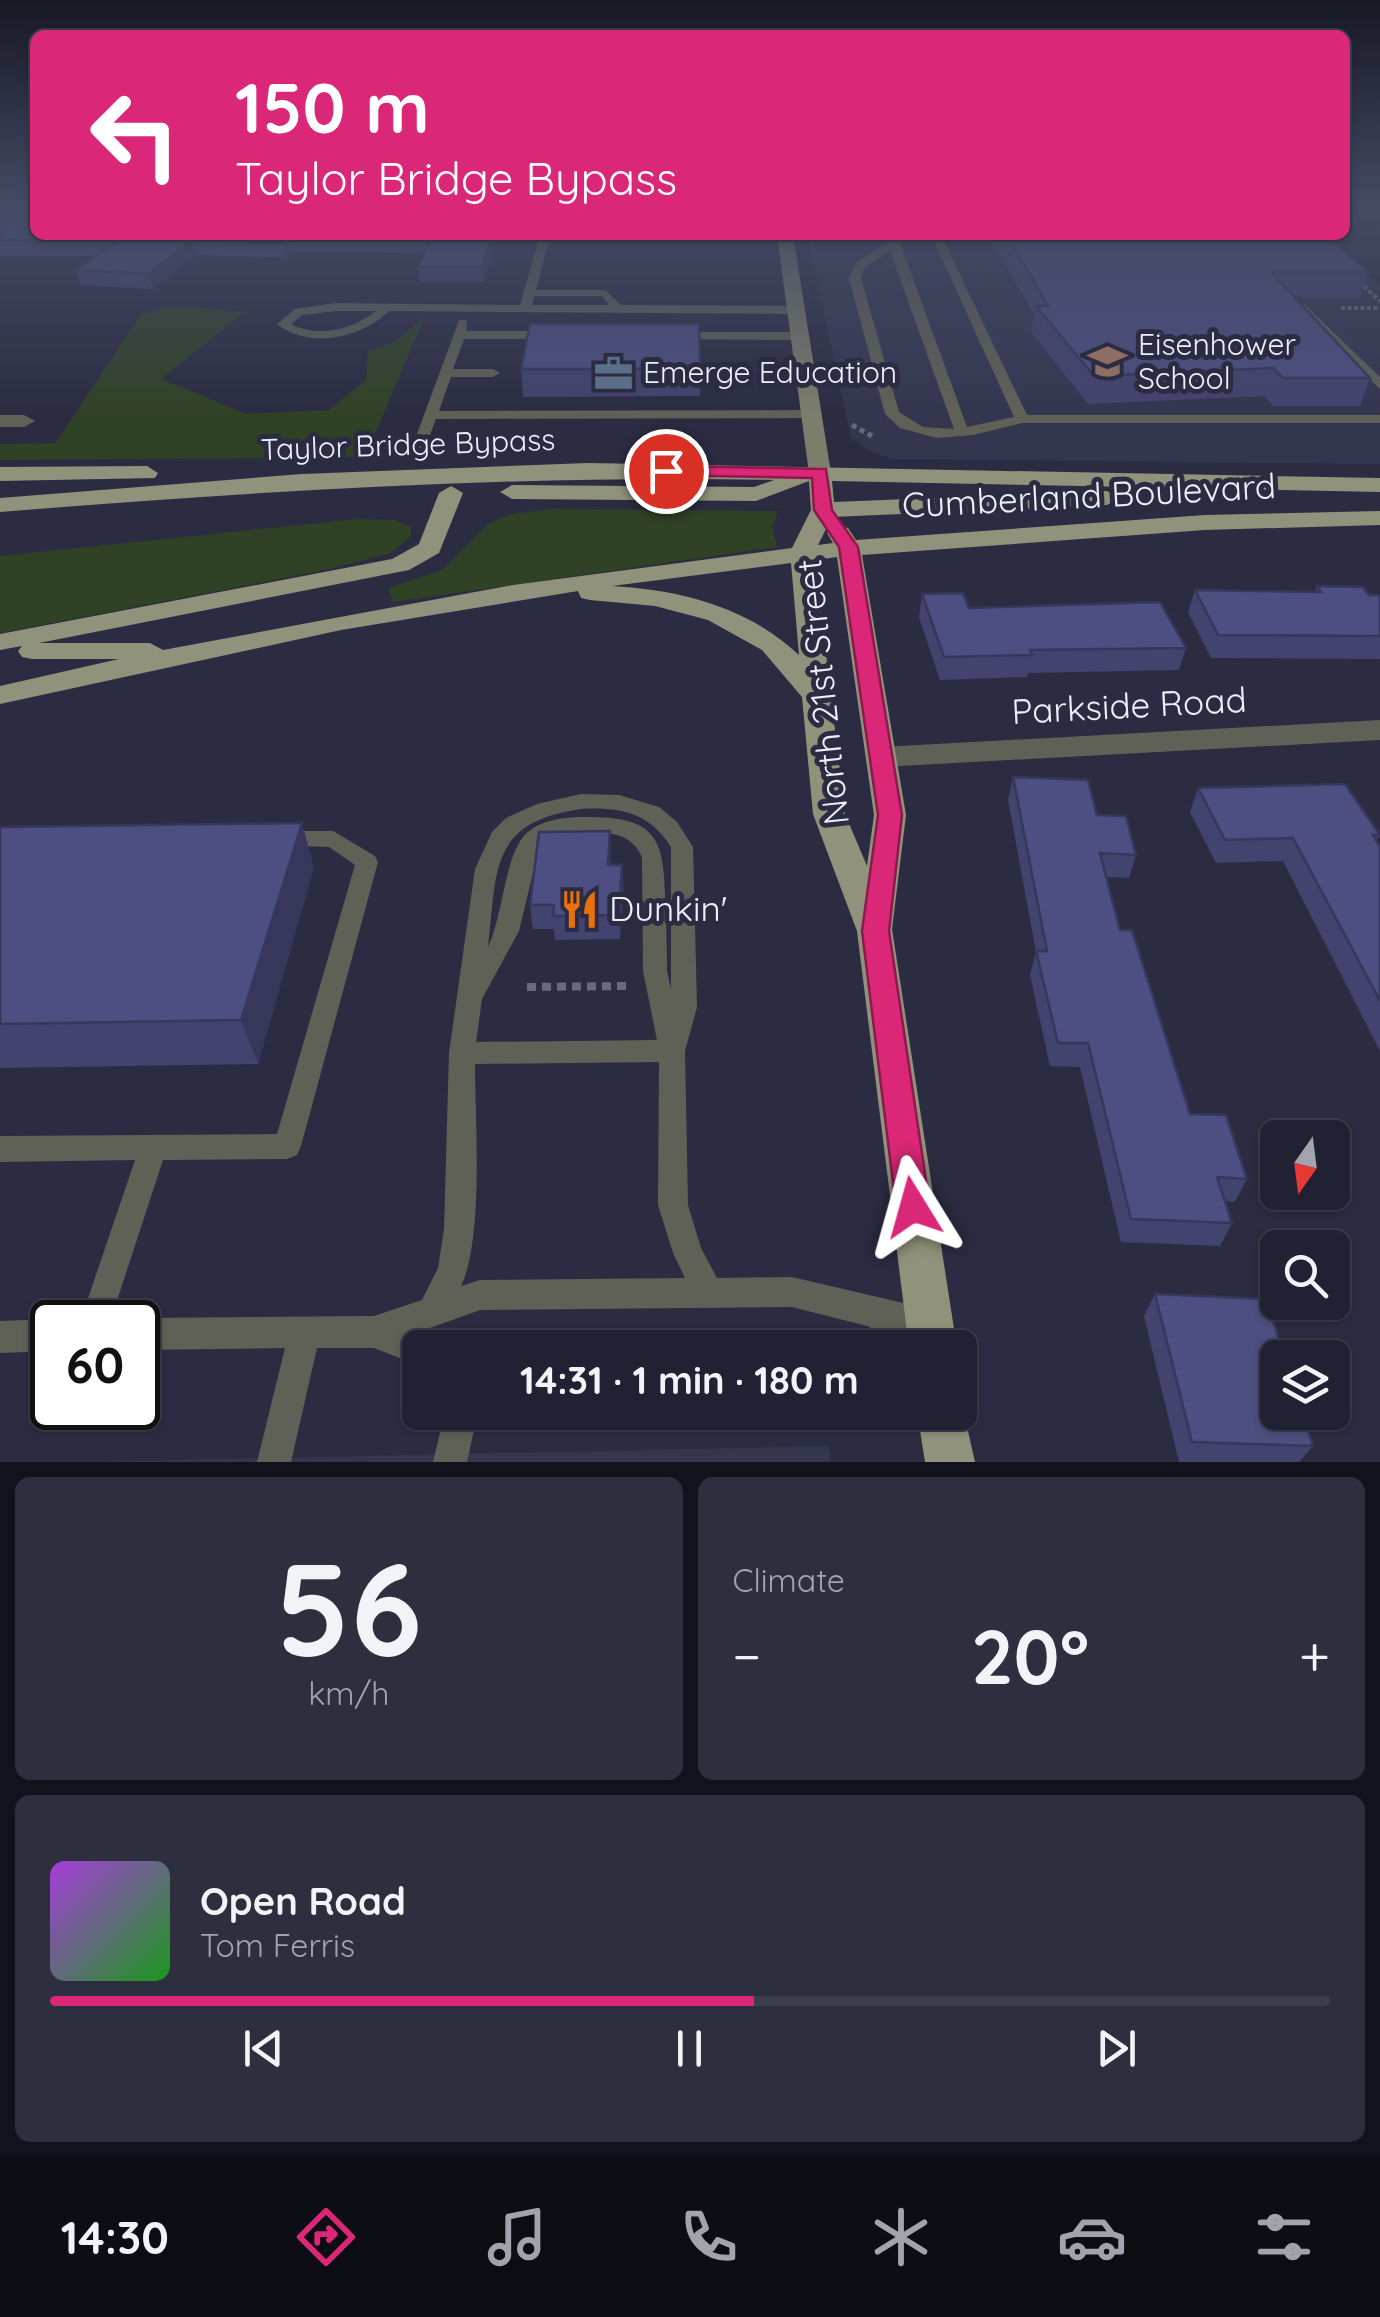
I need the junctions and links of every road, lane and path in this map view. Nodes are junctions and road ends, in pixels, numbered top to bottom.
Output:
1 (533, 277) edge
2 (791, 277) edge
3 (855, 277) edge
4 (906, 277) edge
5 (956, 277) edge
6 (1356, 279) edge
7 (529, 293) junction
8 (1380, 302) edge
9 (469, 307) junction
10 (525, 308) junction
11 (616, 308) junction
12 (1304, 308) edge
13 (384, 310) junction
14 (796, 310) junction
15 (459, 335) junction
16 (573, 336) edge
17 (648, 336) edge
18 (800, 336) junction
19 (445, 373) junction
20 (493, 373) dead end
21 (1380, 385) edge
22 (812, 414) junction
23 (431, 415) junction
24 (1022, 419) junction
25 (1380, 419) edge
26 (0, 421) edge
27 (24, 421) dead end
28 (962, 432) junction
29 (420, 445) dead end
30 (495, 472) junction
31 (820, 473) junction
32 (0, 474) edge
33 (1380, 486) edge
34 (452, 493) junction
35 (0, 504) edge
36 (823, 510) junction
37 (1380, 518) edge
38 (0, 523) edge
39 (848, 547) junction
40 (802, 552) junction
41 (532, 589) junction
42 (0, 642) edge
43 (188, 653) junction
44 (0, 656) edge
45 (0, 695) edge
46 (817, 698) junction
47 (1380, 730) edge
48 (882, 757) junction
49 (255, 840) edge
50 (875, 931) junction
51 (628, 972) dead end
52 (527, 987) dead end
53 (672, 1051) junction
54 (462, 1053) junction
55 (0, 1148) edge
56 (153, 1148) junction
57 (709, 1293) junction
58 (101, 1300) edge
59 (432, 1313) junction
60 (912, 1330) edge
61 (930, 1330) edge
62 (305, 1332) junction
63 (374, 1332) junction
64 (160, 1334) edge
65 (30, 1336) edge
66 (0, 1337) edge
67 (402, 1343) edge
68 (458, 1430) edge
69 (945, 1430) edge
70 (274, 1462) edge
71 (450, 1462) edge
72 (950, 1462) edge

1 - 7 lane
2 - 14 main road, North 21st Street
3 - 28 lane
4 - 28 lane
5 - 24 lane
6 - 8 path
7 - 10 lane
7 - 11 lane
9 - 10 lane
9 - 13 lane
9 - 15 lane
10 - 11 lane
11 - 14 lane
12 - 21 lane
13 - 13 lane
14 - 18 main road, North 21st Street
15 - 16 lane
15 - 19 lane
17 - 18 lane
18 - 22 main road, North 21st Street
19 - 20 lane
19 - 23 lane
22 - 23 lane
22 - 31 main road, North 21st Street
23 - 29 lane
24 - 25 lane
24 - 28 lane
26 - 27 street
30 - 31 main road, Taylor Bridge Bypass
30 - 32 main road
30 - 35 main road, Taylor Bridge Bypass
31 - 33 main road, Cumberland Boulevard
31 - 34 main road
31 - 36 main road, North 21st Street
33 - 36 main road
34 - 38 main road
34 - 42 main road
36 - 39 main road, North 21st Street
36 - 40 main road, North 21st Street
37 - 39 main road, Cumberland Boulevard
39 - 40 main road, Cumberland Boulevard
39 - 48 main road, North 21st Street
40 - 41 main road
40 - 46 main road, North 21st Street
41 - 43 main road
41 - 46 main road
43 - 44 main road
43 - 45 main road
46 - 50 main road, North 21st Street
47 - 48 street, Parkside Road
48 - 50 main road, North 21st Street
49 - 56 lane
50 - 61 main road, North 21st Street
51 - 52 path
53 - 54 lane
53 - 54 lane
53 - 57 lane
54 - 59 lane
55 - 56 lane
56 - 58 lane
57 - 59 lane
57 - 60 lane
59 - 63 lane
62 - 63 lane
62 - 64 lane
62 - 70 lane
63 - 67 lane
65 - 66 lane
68 - 71 lane
69 - 72 main road

